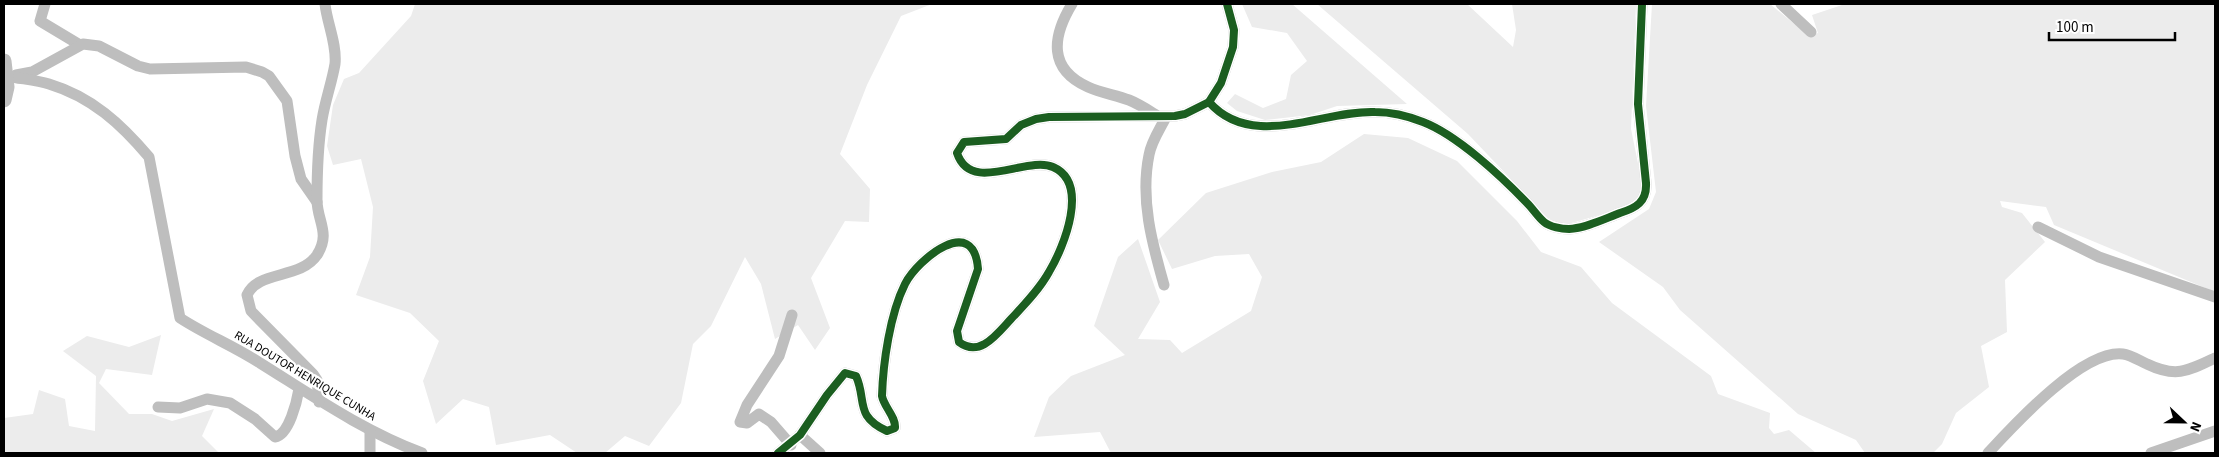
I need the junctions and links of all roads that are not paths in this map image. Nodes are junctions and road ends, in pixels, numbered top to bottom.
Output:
1 (45, 4) edge
2 (325, 4) edge
3 (1072, 4) edge
4 (1227, 4) edge
5 (1642, 4) edge
6 (1781, 4) edge
7 (1811, 32) dead end
8 (80, 45) junction
9 (4, 61) edge
10 (7, 76) junction
11 (4, 100) edge
12 (1209, 102) junction
13 (1162, 116) junction
14 (317, 202) junction
15 (2038, 228) dead end
16 (1164, 285) dead end
17 (2215, 297) edge
18 (792, 315) dead end
19 (2215, 358) edge
20 (299, 388) junction
21 (319, 402) junction
22 (158, 407) dead end
23 (370, 431) junction
24 (2215, 431) edge
25 (800, 435) junction
26 (791, 444) junction
27 (370, 453) edge
28 (422, 453) edge
29 (778, 453) edge
30 (820, 453) edge
31 (1988, 453) edge
32 (2152, 453) edge

1 - 8 street
2 - 14 street
3 - 13 street
4 - 12 street
5 - 12 street
6 - 7 street
8 - 10 street
8 - 14 street
9 - 10 main road
10 - 11 main road
10 - 20 street, RUA DOUTOR HENRIQUE CUNHA
12 - 13 street
13 - 16 street
13 - 25 street
14 - 21 street
15 - 17 street
18 - 26 street
19 - 31 street
20 - 21 street, RUA DOUTOR HENRIQUE CUNHA
20 - 22 street
21 - 23 street, RUA DOUTOR HENRIQUE CUNHA
23 - 27 street
23 - 28 street, RUA DOUTOR HENRIQUE CUNHA
24 - 32 street
25 - 26 street
25 - 30 street
26 - 29 street

